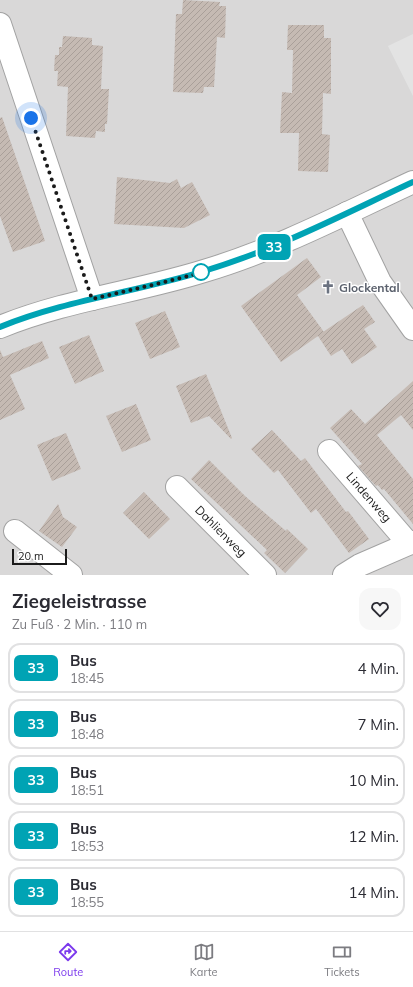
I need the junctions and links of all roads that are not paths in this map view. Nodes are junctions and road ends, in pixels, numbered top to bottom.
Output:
1 (0, 24) edge
2 (413, 182) edge
3 (347, 213) junction
4 (92, 299) junction
5 (0, 327) edge
6 (413, 329) edge
7 (329, 451) dead end
8 (177, 487) dead end
9 (15, 531) dead end
10 (411, 543) edge
11 (71, 575) edge
12 (265, 575) edge
13 (344, 575) edge

1 - 4 street
2 - 3 street
3 - 4 street
3 - 6 street
4 - 5 street
7 - 10 street, Lindenweg
8 - 12 street, Dahlienweg
9 - 11 street
10 - 13 street

